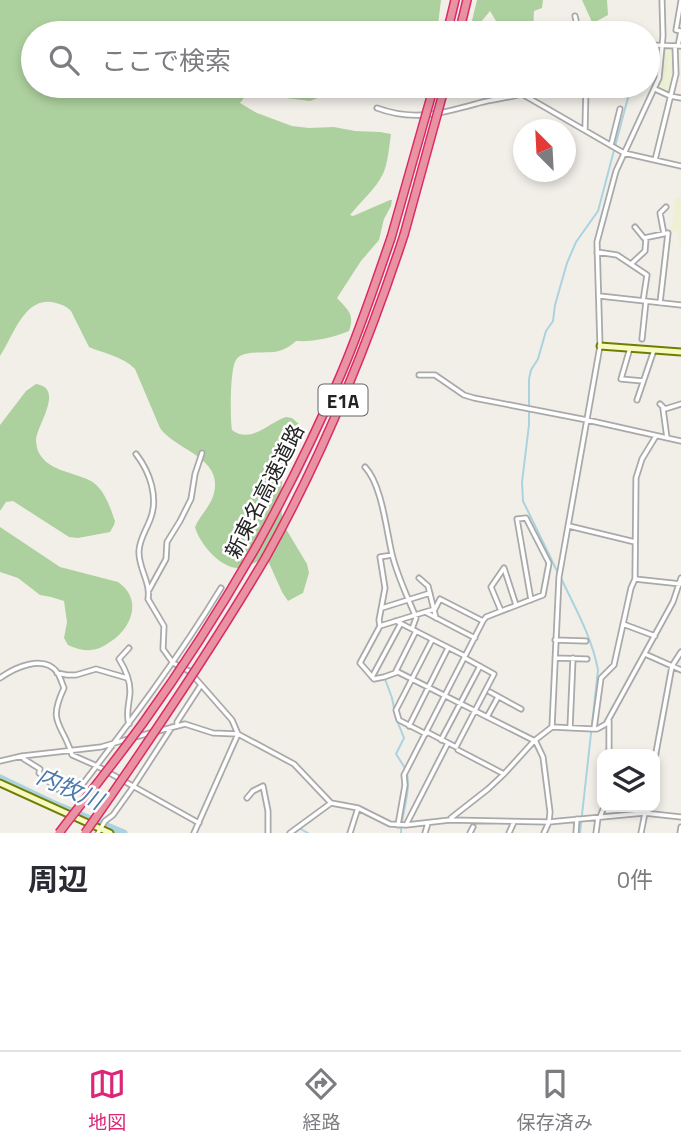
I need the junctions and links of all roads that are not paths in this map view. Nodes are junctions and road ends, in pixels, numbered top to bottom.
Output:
1 (456, 0) edge
2 (467, 0) edge
3 (662, 0) edge
4 (681, 1) edge
5 (575, 16) dead end
6 (450, 21) edge
7 (462, 21) edge
8 (576, 21) edge
9 (662, 46) junction
10 (678, 46) edge
11 (660, 67) edge
12 (660, 91) edge
13 (670, 96) junction
14 (430, 98) edge
15 (442, 98) edge
16 (502, 98) edge
17 (529, 98) edge
18 (586, 98) edge
19 (651, 98) edge
20 (681, 98) edge
21 (377, 108) dead end
22 (620, 109) dead end
23 (585, 130) junction
24 (611, 145) junction
25 (624, 153) junction
26 (655, 160) junction
27 (681, 166) edge
28 (666, 207) dead end
29 (635, 227) dead end
30 (664, 234) junction
31 (646, 237) junction
32 (597, 252) junction
33 (631, 264) junction
34 (600, 296) junction
35 (645, 301) junction
36 (660, 303) junction
37 (681, 305) edge
38 (642, 339) dead end
39 (600, 346) junction
40 (631, 348) junction
41 (654, 350) junction
42 (681, 352) edge
43 (419, 375) dead end
44 (643, 381) junction
45 (637, 400) dead end
46 (660, 404) dead end
47 (681, 404) edge
48 (663, 409) junction
49 (587, 420) junction
50 (656, 436) junction
51 (667, 438) junction
52 (681, 441) edge
53 (202, 453) dead end
54 (136, 454) dead end
55 (365, 467) dead end
56 (569, 526) junction
57 (635, 542) junction
58 (392, 555) junction
59 (419, 578) dead end
60 (635, 579) junction
61 (681, 582) edge
62 (221, 589) dead end
63 (149, 590) junction
64 (430, 593) junction
65 (409, 599) junction
66 (531, 600) junction
67 (516, 606) junction
68 (382, 608) junction
69 (435, 609) junction
70 (501, 611) junction
71 (425, 612) junction
72 (415, 615) junction
73 (436, 618) junction
74 (483, 621) junction
75 (398, 622) junction
76 (623, 624) junction
77 (380, 626) junction
78 (414, 630) junction
79 (655, 636) junction
80 (475, 638) junction
81 (432, 640) junction
82 (555, 640) junction
83 (586, 641) dead end
84 (129, 648) dead end
85 (448, 648) junction
86 (681, 652) edge
87 (645, 654) junction
88 (465, 657) junction
89 (555, 658) junction
90 (572, 659) junction
91 (587, 659) dead end
92 (173, 663) junction
93 (480, 666) junction
94 (672, 666) junction
95 (681, 670) edge
96 (398, 672) junction
97 (57, 673) junction
98 (372, 677) junction
99 (0, 678) edge
100 (127, 678) junction
101 (413, 678) junction
102 (201, 685) junction
103 (429, 687) junction
104 (490, 692) dead end
105 (446, 695) junction
106 (498, 697) junction
107 (461, 703) junction
108 (522, 709) dead end
109 (475, 711) junction
110 (487, 717) junction
111 (609, 719) junction
112 (129, 724) junction
113 (177, 725) junction
114 (409, 726) junction
115 (172, 727) junction
116 (552, 727) junction
117 (570, 728) junction
118 (594, 729) junction
119 (426, 733) junction
120 (238, 734) junction
121 (441, 740) junction
122 (534, 740) junction
123 (115, 743) junction
124 (449, 743) junction
125 (609, 749) edge
126 (657, 749) edge
127 (458, 750) dead end
128 (71, 752) junction
129 (22, 756) junction
130 (0, 761) edge
131 (97, 766) junction
132 (504, 774) junction
133 (0, 783) edge
134 (133, 787) junction
135 (247, 798) dead end
136 (331, 803) junction
137 (358, 808) junction
138 (602, 812) edge
139 (645, 813) junction
140 (681, 817) edge
141 (599, 818) junction
142 (580, 819) junction
143 (450, 820) junction
144 (514, 821) junction
145 (549, 822) junction
146 (199, 823) junction
147 (428, 823) junction
148 (398, 825) junction
149 (406, 825) junction
150 (473, 827) dead end
151 (681, 827) edge
152 (100, 830) edge
153 (59, 833) edge
154 (85, 833) edge
155 (110, 833) edge
156 (194, 833) edge
157 (268, 833) edge
158 (290, 833) edge
159 (349, 833) edge
160 (425, 833) edge
161 (470, 833) edge
162 (509, 833) edge
163 (544, 833) edge
164 (576, 833) edge
165 (596, 833) edge
166 (641, 833) edge
167 (680, 833) edge

1 - 6 highway
2 - 7 highway
3 - 9 street
4 - 10 street
5 - 8 street
9 - 10 street
9 - 11 street
10 - 13 street
12 - 13 street
13 - 20 street
13 - 26 street
14 - 153 highway, 新東名高速道路 / E1A, bridge
15 - 154 highway, 新東名高速道路 / E1A, bridge
16 - 21 street
17 - 23 street
18 - 23 street
19 - 25 street
22 - 24 street
23 - 24 street
24 - 25 street
25 - 26 street
25 - 32 street
26 - 27 street
28 - 30 street
29 - 31 street
30 - 31 street
30 - 36 street
31 - 33 street
32 - 33 street
32 - 34 street
33 - 35 street
34 - 35 street
34 - 39 street
35 - 36 street
35 - 38 street
36 - 37 street
39 - 40 street
39 - 49 street
40 - 41 street
40 - 44 street
41 - 42 street
41 - 44 street
43 - 49 street
44 - 45 street
46 - 48 street
47 - 48 street
48 - 51 street
49 - 50 street
49 - 56 street
50 - 51 street
50 - 57 street
51 - 52 street
53 - 63 street
54 - 63 street
55 - 58 street
56 - 57 street
56 - 82 street
57 - 60 street
58 - 65 street
58 - 68 street
59 - 64 street
60 - 61 street
60 - 76 street
61 - 79 street
62 - 92 street
63 - 92 street
64 - 65 street
64 - 69 street
65 - 68 street
65 - 72 street
66 - 66 street
66 - 67 street
67 - 70 street
67 - 70 street
68 - 77 street
69 - 71 street
69 - 73 street
69 - 74 street
70 - 74 street
71 - 72 street
71 - 73 street
72 - 75 street
72 - 78 street
73 - 80 street
74 - 80 street
75 - 77 street
75 - 78 street
75 - 98 street
76 - 79 street
76 - 118 street
77 - 98 street
78 - 81 street
78 - 96 street
79 - 87 street
80 - 88 street
81 - 85 street
81 - 101 street
82 - 83 street
82 - 89 street
84 - 100 street
85 - 88 street
85 - 103 street
86 - 94 street
87 - 94 street
87 - 111 street
88 - 93 street
88 - 105 street
89 - 90 street
89 - 116 street
90 - 91 street
90 - 117 street
92 - 102 street
92 - 112 street
93 - 107 street
93 - 109 street
94 - 95 street
94 - 126 street
96 - 98 street
96 - 101 street
97 - 99 street
97 - 100 street
97 - 128 street
100 - 112 street
101 - 103 street
101 - 114 street
102 - 113 street
102 - 120 street
103 - 105 street
103 - 114 street
104 - 106 street
105 - 107 street
105 - 119 street
106 - 108 street
106 - 110 street
107 - 109 street
107 - 121 street
109 - 110 street
109 - 124 street
110 - 122 street
111 - 118 street
111 - 125 street
112 - 123 street
113 - 115 street
113 - 120 street
114 - 119 street
115 - 123 street
115 - 134 street
116 - 117 street
116 - 122 street
117 - 118 street
119 - 121 street
119 - 148 street
120 - 136 street
120 - 146 street
121 - 124 street
122 - 132 street
122 - 145 street
123 - 128 street
123 - 131 street
124 - 149 street
127 - 132 street
128 - 129 street
128 - 131 street
129 - 130 street
129 - 131 street
131 - 134 street
132 - 143 street
133 - 152 street
134 - 146 street
134 - 152 street
135 - 157 street
136 - 137 street
136 - 158 street
137 - 148 street
137 - 159 street
138 - 141 street
139 - 140 street
139 - 141 street
139 - 166 street
141 - 142 street
141 - 165 street
142 - 145 street
142 - 164 street
143 - 144 street
143 - 147 street
144 - 145 street
144 - 162 street
145 - 163 street
146 - 156 street
147 - 149 street
147 - 160 street
148 - 149 street
150 - 161 street
151 - 167 street
152 - 155 street

